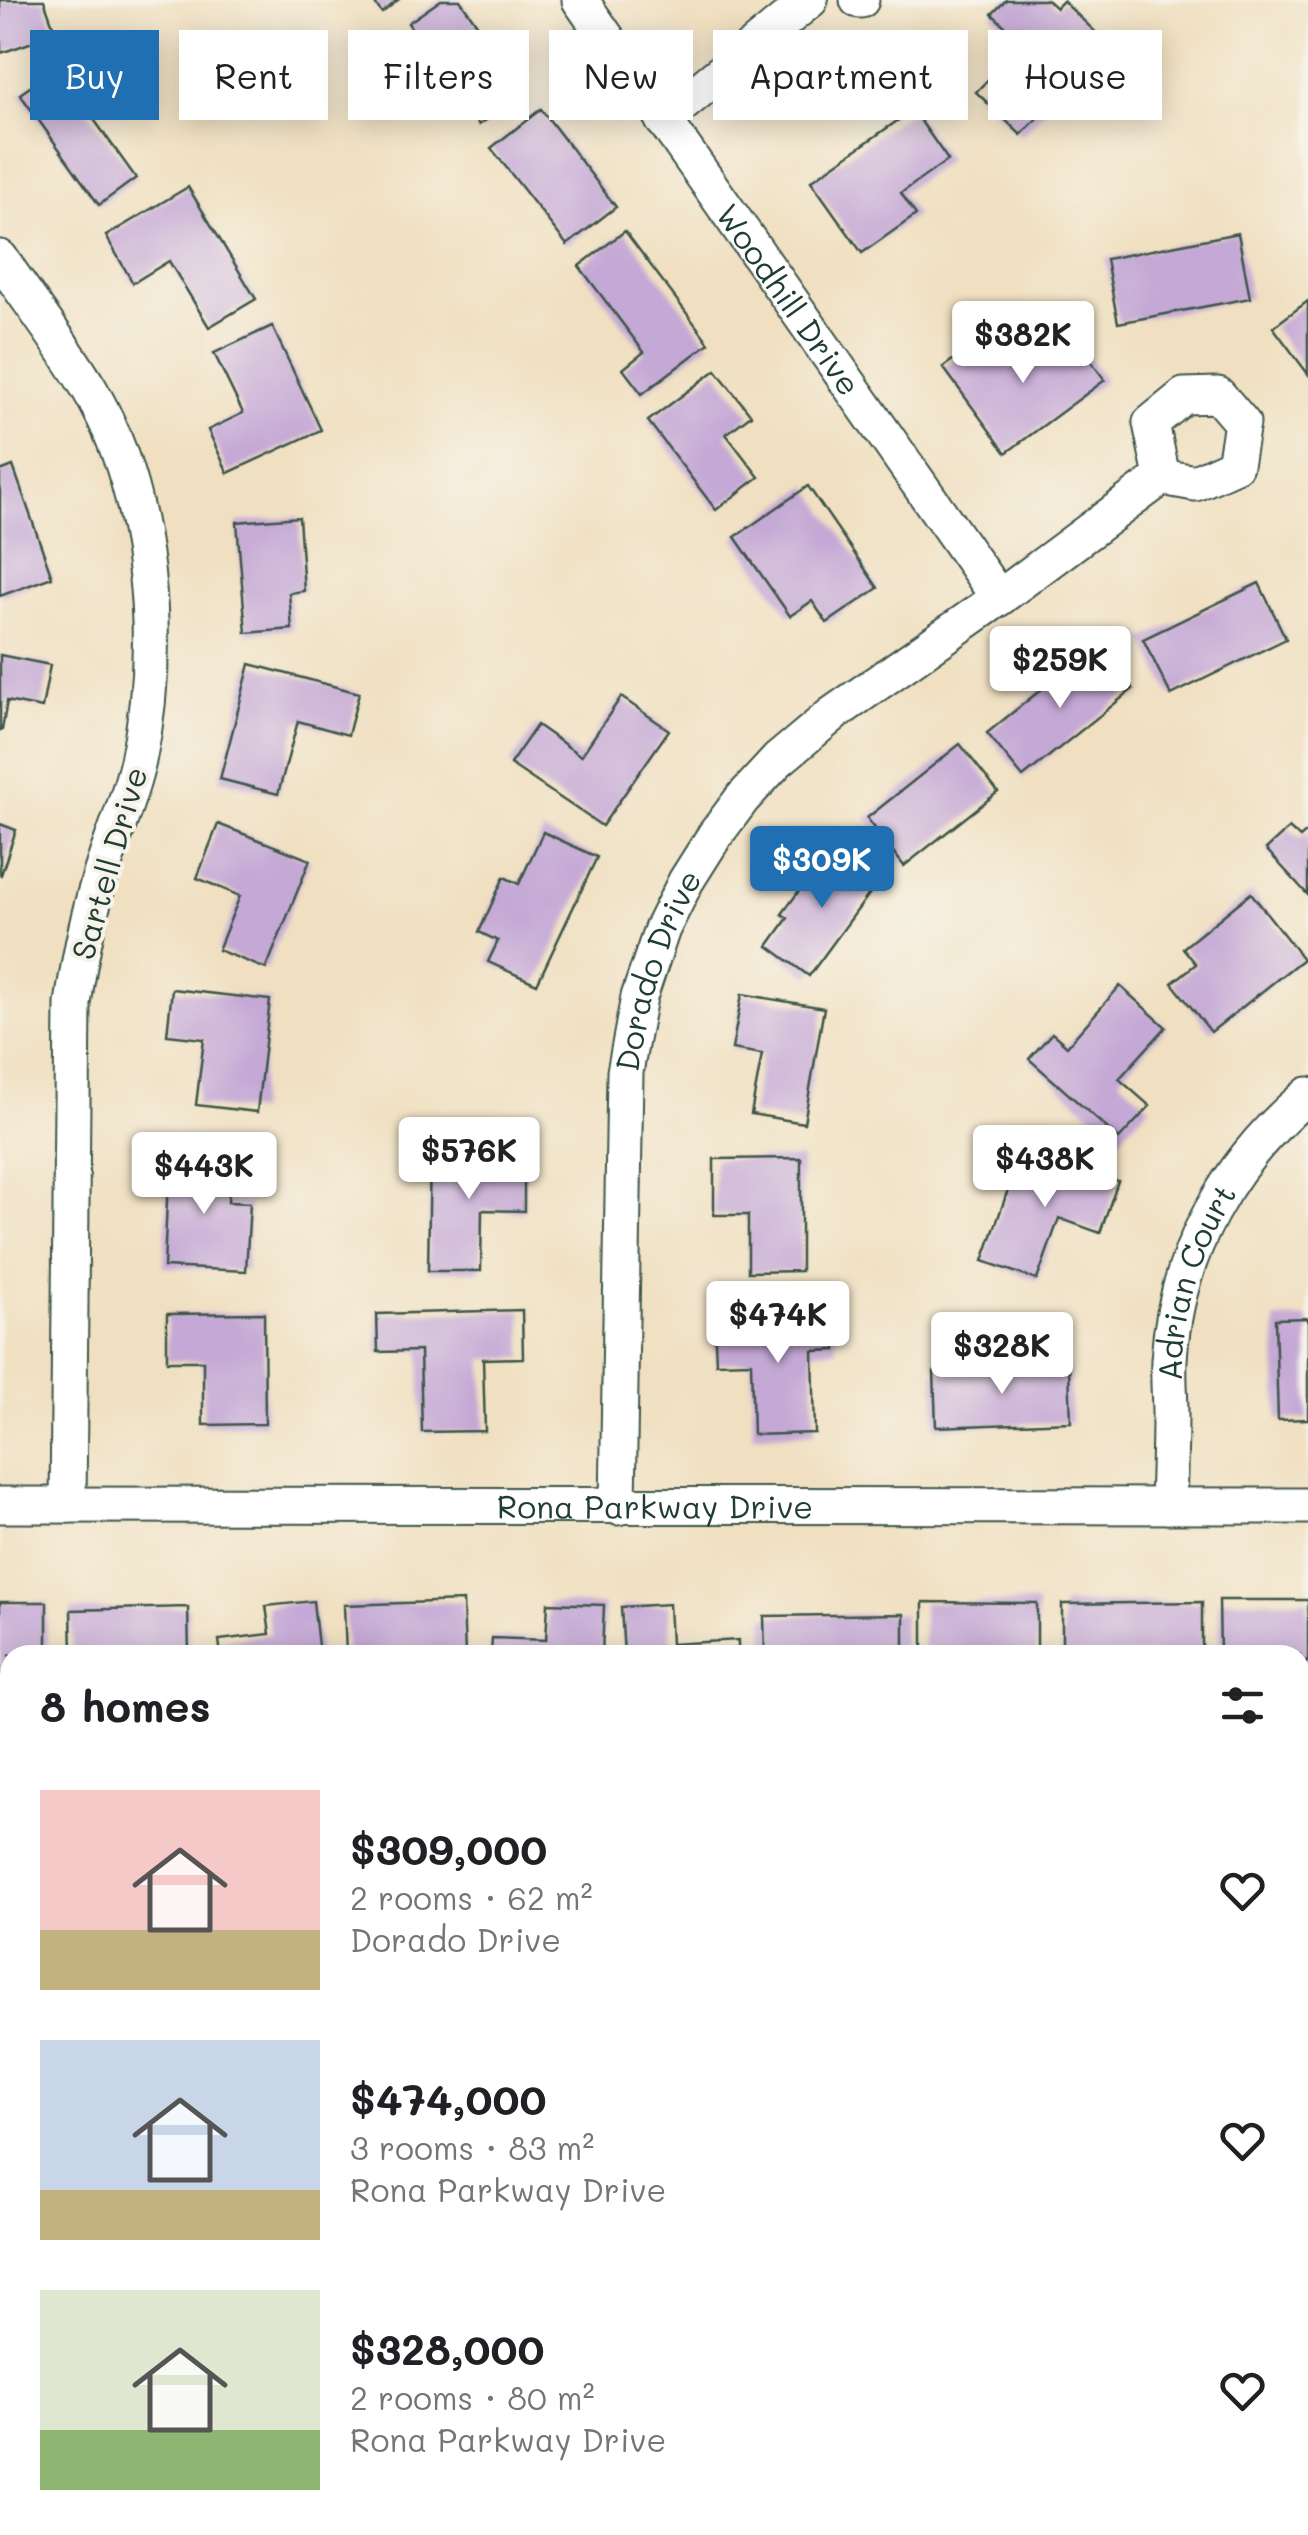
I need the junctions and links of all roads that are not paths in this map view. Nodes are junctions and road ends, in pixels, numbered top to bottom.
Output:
1 (580, 0) edge
2 (810, 0) edge
3 (601, 30) edge
4 (693, 96) edge
5 (663, 120) edge
6 (0, 258) edge
7 (1162, 477) dead end
8 (999, 598) junction
9 (1308, 1095) edge
10 (0, 1505) edge
11 (68, 1505) junction
12 (1168, 1506) junction
13 (1308, 1506) edge
14 (618, 1507) junction

1 - 3 street, Woodhill Drive
2 - 4 street
5 - 8 street, Woodhill Drive
6 - 11 street, Sartell Drive
7 - 8 street, Dorado Drive
8 - 14 street, Dorado Drive
9 - 12 street, Adrian Court
10 - 11 street, Rona Parkway Drive
11 - 14 street, Rona Parkway Drive
12 - 13 street, Rona Parkway Drive
12 - 14 street, Rona Parkway Drive

